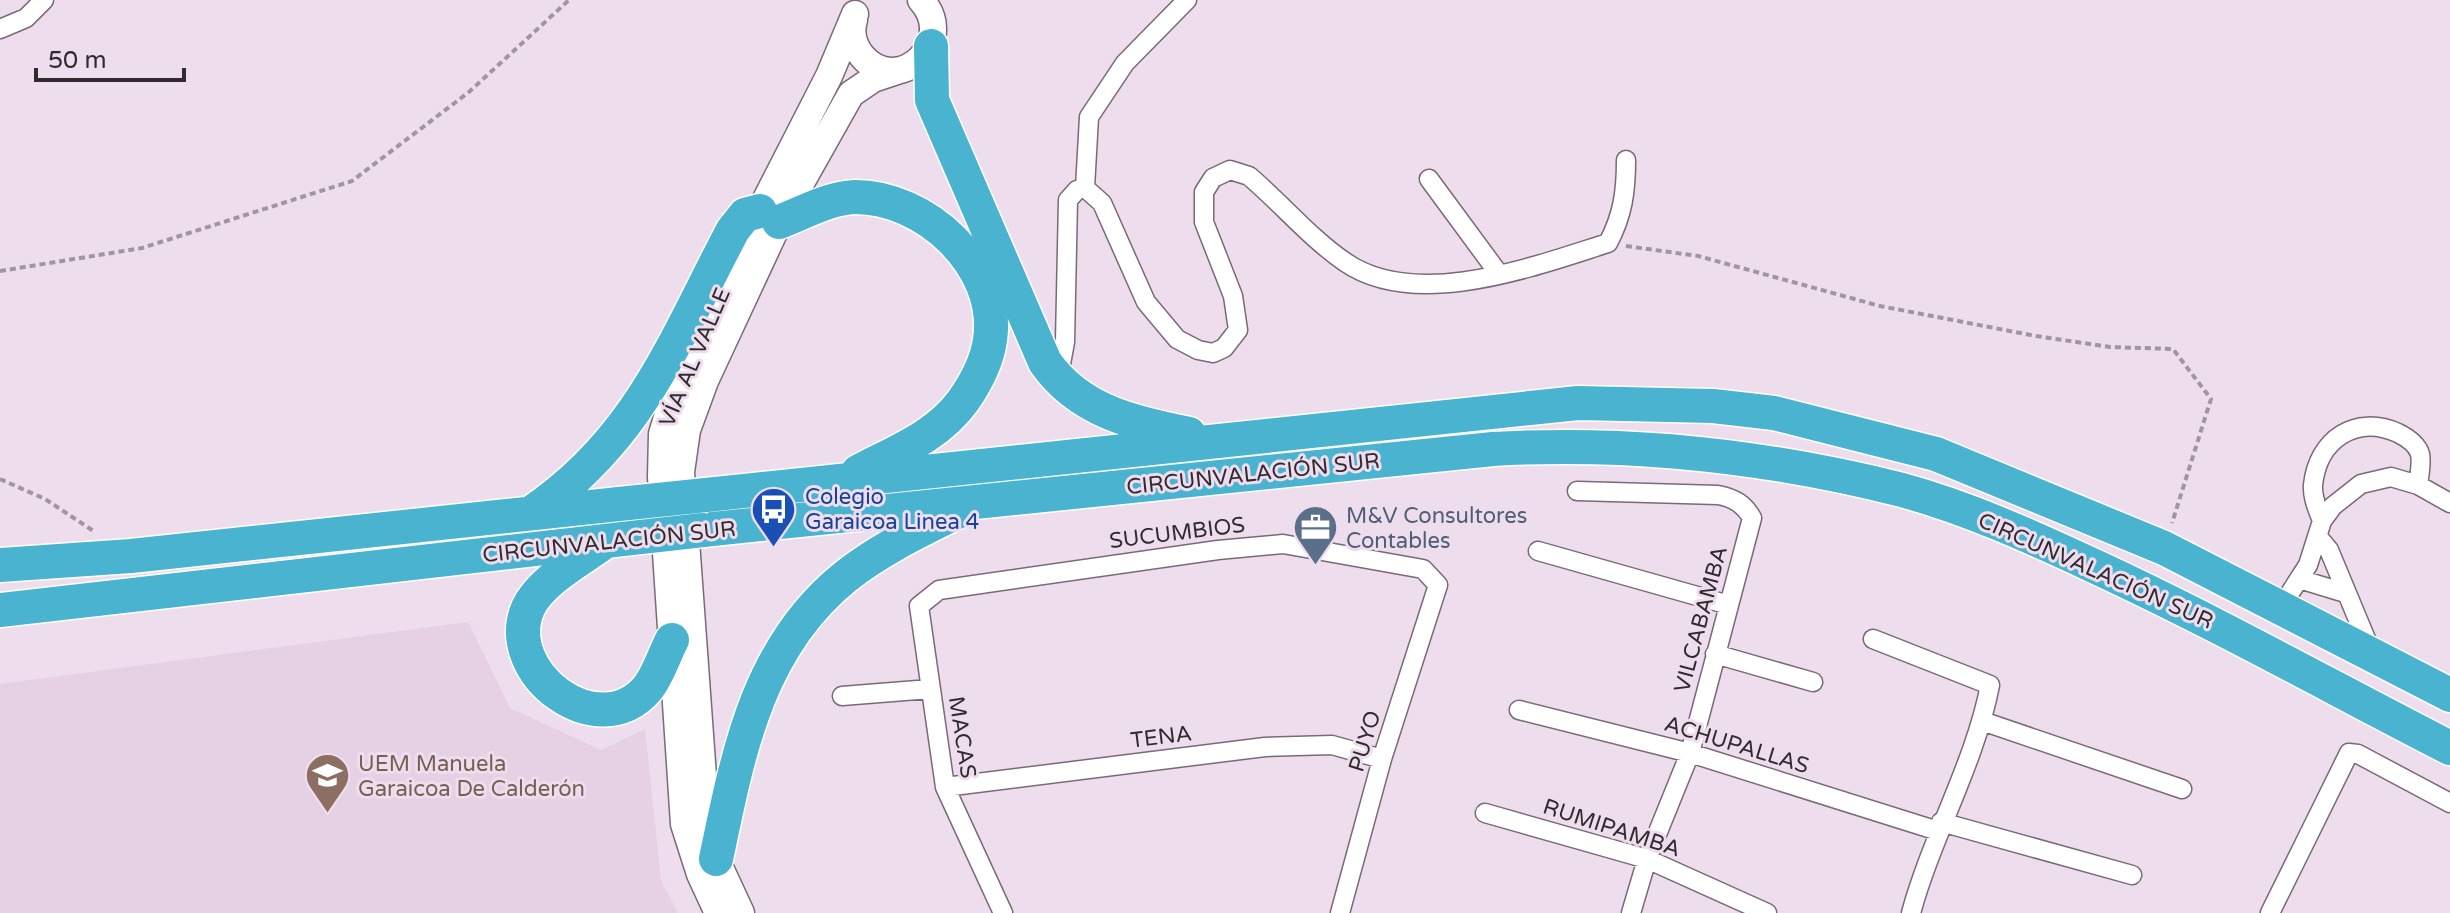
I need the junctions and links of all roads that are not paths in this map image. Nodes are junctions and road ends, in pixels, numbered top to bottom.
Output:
1 (44, 0) edge
2 (1187, 0) edge
3 (861, 5) edge
4 (928, 15) edge
5 (0, 29) edge
6 (900, 70) junction
7 (1626, 160) dead end
8 (1429, 179) dead end
9 (1085, 188) junction
10 (770, 217) junction
11 (1499, 274) junction
12 (1058, 380) junction
13 (1221, 441) junction
14 (840, 482) junction
15 (2418, 485) junction
16 (1577, 491) dead end
17 (979, 501) junction
18 (2450, 503) edge
19 (529, 514) junction
20 (2320, 530) junction
21 (615, 540) junction
22 (1538, 551) dead end
23 (0, 565) edge
24 (2299, 579) junction
25 (1438, 585) joint
26 (2345, 593) junction
27 (1729, 605) junction
28 (919, 606) joint
29 (2281, 607) junction
30 (0, 610) edge
31 (1873, 639) dead end
32 (672, 640) junction
33 (2371, 652) junction
34 (1715, 654) junction
35 (1813, 682) dead end
36 (930, 689) junction
37 (2450, 695) edge
38 (842, 696) dead end
39 (1519, 710) dead end
40 (1982, 721) junction
41 (2450, 748) edge
42 (1690, 753) junction
43 (1382, 759) junction
44 (945, 787) junction
45 (2182, 789) dead end
46 (2450, 803) edge
47 (1485, 813) dead end
48 (1940, 826) junction
49 (716, 859) junction
50 (1647, 859) junction
51 (2132, 875) dead end
52 (718, 913) edge
53 (741, 913) edge
54 (1003, 913) edge
55 (1340, 913) edge
56 (1631, 913) edge
57 (1767, 913) edge
58 (1911, 913) edge
59 (2270, 913) edge

1 - 5 street
2 - 9 street
3 - 6 main road
3 - 10 main road, VÍA AL VALLE
4 - 6 main road, VÍA AL VALLE
4 - 12 highway
6 - 10 main road, VÍA AL VALLE
7 - 11 street
8 - 11 street
9 - 11 street
9 - 12 street
10 - 14 highway
10 - 19 highway
10 - 32 main road, VÍA AL VALLE
10 - 49 main road, VÍA AL VALLE
12 - 13 highway
13 - 14 highway, CIRCUNVALACIÓN SUR
13 - 29 highway, CIRCUNVALACIÓN SUR
14 - 19 highway, CIRCUNVALACIÓN SUR, bridge
15 - 18 street
15 - 20 street
15 - 20 street
16 - 27 street, VILCABAMBA
17 - 21 highway, CIRCUNVALACIÓN SUR, bridge
17 - 41 highway, CIRCUNVALACIÓN SUR
17 - 49 highway
19 - 23 highway, CIRCUNVALACIÓN SUR
20 - 24 street
20 - 26 street
21 - 30 highway, CIRCUNVALACIÓN SUR
21 - 32 highway
22 - 27 street
24 - 26 street
24 - 29 street
25 - 28 street, SUCUMBIOS
25 - 43 street, PUYO
26 - 33 street
27 - 34 street, VILCABAMBA
28 - 36 street, MACAS
29 - 33 highway, CIRCUNVALACIÓN SUR
31 - 40 street
32 - 52 main road, VÍA AL VALLE
33 - 37 highway, CIRCUNVALACIÓN SUR
34 - 35 street
34 - 42 street, VILCABAMBA
36 - 38 street
36 - 44 street, MACAS
39 - 42 street, ACHUPALLAS
40 - 45 street
40 - 48 street
42 - 48 street, ACHUPALLAS
42 - 50 street, VILCABAMBA
43 - 44 street, TENA
43 - 55 street, PUYO
44 - 54 street, MACAS
46 - 59 street
47 - 50 street, RUMIPAMBA
48 - 51 street, ACHUPALLAS
48 - 58 street
49 - 53 main road, VÍA AL VALLE
50 - 56 street, VILCABAMBA
50 - 57 street, RUMIPAMBA

